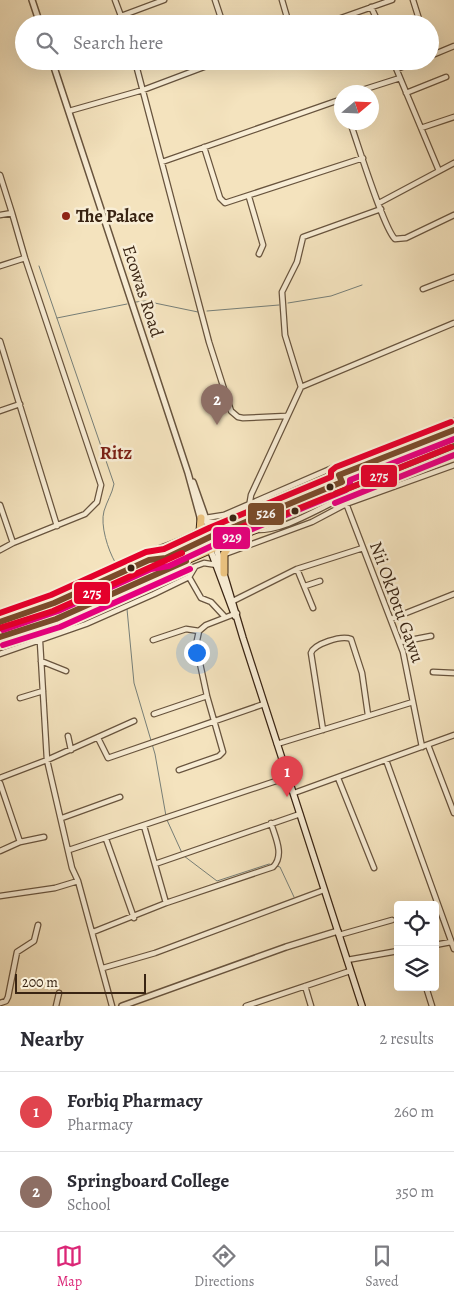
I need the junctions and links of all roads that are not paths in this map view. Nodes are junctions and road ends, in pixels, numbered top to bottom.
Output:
1 (32, 0) edge
2 (115, 0) edge
3 (164, 0) edge
4 (216, 0) edge
5 (282, 0) edge
6 (392, 0) edge
7 (413, 0) edge
8 (371, 7) junction
9 (37, 15) edge
10 (121, 15) edge
11 (124, 15) edge
12 (221, 15) edge
13 (286, 15) edge
14 (349, 15) edge
15 (374, 15) edge
16 (418, 15) edge
17 (454, 46) edge
18 (439, 52) edge
19 (55, 70) edge
20 (137, 70) edge
21 (196, 70) edge
22 (397, 70) edge
23 (446, 77) dead end
24 (400, 78) junction
25 (378, 85) edge
26 (143, 90) junction
27 (406, 93) junction
28 (334, 102) edge
29 (69, 111) junction
30 (454, 117) edge
31 (421, 128) junction
32 (353, 130) edge
33 (204, 147) junction
34 (363, 158) junction
35 (162, 162) junction
36 (454, 163) edge
37 (439, 171) junction
38 (0, 175) edge
39 (249, 197) junction
40 (379, 203) junction
41 (381, 209) junction
42 (12, 213) junction
43 (0, 215) edge
44 (454, 215) edge
45 (259, 254) dead end
46 (25, 258) junction
47 (0, 266) edge
48 (454, 276) edge
49 (423, 288) dead end
50 (454, 322) edge
51 (0, 341) edge
52 (301, 387) junction
53 (20, 404) junction
54 (0, 411) edge
55 (286, 416) junction
56 (454, 421) edge
57 (454, 430) edge
58 (454, 438) edge
59 (454, 446) edge
60 (454, 455) edge
61 (454, 464) edge
62 (414, 466) junction
63 (340, 479) junction
64 (344, 498) junction
65 (249, 503) junction
66 (346, 504) junction
67 (0, 505) edge
68 (248, 513) junction
69 (204, 517) junction
70 (57, 526) junction
71 (256, 530) junction
72 (200, 531) junction
73 (235, 539) junction
74 (211, 543) junction
75 (13, 544) junction
76 (188, 548) junction
77 (363, 548) junction
78 (0, 550) edge
79 (224, 554) junction
80 (217, 565) junction
81 (196, 566) junction
82 (297, 569) junction
83 (224, 573) junction
84 (189, 577) junction
85 (320, 581) dead end
86 (305, 586) junction
87 (454, 594) edge
88 (233, 602) junction
89 (314, 608) dead end
90 (79, 613) junction
91 (0, 614) edge
92 (236, 615) junction
93 (224, 616) junction
94 (391, 619) junction
95 (0, 629) edge
96 (200, 631) junction
97 (431, 636) dead end
98 (153, 640) dead end
99 (40, 642) junction
100 (400, 642) junction
101 (0, 645) edge
102 (0, 654) edge
103 (41, 661) junction
104 (66, 671) dead end
105 (433, 672) dead end
106 (454, 673) edge
107 (43, 691) junction
108 (207, 696) junction
109 (20, 698) dead end
110 (413, 702) junction
111 (264, 704) junction
112 (154, 714) dead end
113 (368, 715) junction
114 (134, 721) dead end
115 (214, 721) junction
116 (323, 730) junction
117 (454, 735) edge
118 (68, 736) dead end
119 (98, 738) junction
120 (278, 744) junction
121 (428, 745) junction
122 (422, 747) junction
123 (71, 750) junction
124 (47, 760) junction
125 (386, 760) junction
126 (179, 770) dead end
127 (288, 777) junction
128 (0, 778) edge
129 (338, 778) junction
130 (0, 783) edge
131 (294, 793) junction
132 (120, 797) dead end
133 (300, 814) junction
134 (454, 814) edge
135 (62, 818) junction
136 (271, 823) junction
137 (144, 826) junction
138 (44, 837) dead end
139 (106, 839) junction
140 (20, 842) junction
141 (69, 850) junction
142 (0, 851) edge
143 (155, 864) junction
144 (374, 868) dead end
145 (78, 881) junction
146 (324, 890) junction
147 (0, 896) edge
148 (166, 903) junction
149 (134, 918) junction
150 (392, 920) dead end
151 (38, 925) dead end
152 (93, 932) junction
153 (339, 933) junction
154 (451, 942) junction
155 (439, 944) edge
156 (454, 949) edge
157 (394, 952) edge
158 (347, 960) junction
159 (103, 968) junction
160 (350, 971) junction
161 (305, 986) junction
162 (427, 991) edge
163 (59, 993) dead end
164 (266, 999) junction
165 (0, 1003) edge
166 (56, 1006) edge
167 (112, 1006) edge
168 (122, 1006) edge
169 (246, 1006) edge
170 (268, 1006) edge
171 (311, 1006) edge
172 (362, 1006) edge
173 (432, 1006) edge

1 - 9 street
2 - 10 street
3 - 11 street
4 - 12 street
5 - 13 street
6 - 8 street
7 - 16 street
8 - 14 street
8 - 15 street
17 - 18 street
19 - 29 street, Ecowas Road
20 - 26 street
21 - 26 street
22 - 24 street
23 - 27 street
24 - 25 street
24 - 27 street
26 - 29 street
26 - 35 street
27 - 31 street
28 - 33 street
29 - 69 street, Ecowas Road
30 - 31 street
31 - 37 street
32 - 34 street
33 - 35 street
33 - 39 street
34 - 39 street
34 - 40 street
35 - 55 street
36 - 37 street
37 - 40 street
38 - 42 street
39 - 45 street
40 - 41 street
41 - 44 street
41 - 52 street
42 - 43 street
42 - 46 street
46 - 47 street
46 - 70 street
48 - 49 street
50 - 52 street
51 - 53 street
52 - 55 street
53 - 54 street
53 - 70 street
55 - 65 street
56 - 65 street
57 - 63 street
58 - 63 highway
59 - 62 highway
60 - 62 street
61 - 66 street
62 - 64 street
62 - 71 highway
63 - 68 street
63 - 74 highway
64 - 66 street, Nii OkPotu Gawu
64 - 71 street
65 - 68 street
65 - 69 street
66 - 77 street, Nii OkPotu Gawu
66 - 79 street
67 - 75 street
68 - 69 street
69 - 72 highway
69 - 74 street, Ecowas Road
70 - 75 street
71 - 73 highway
72 - 76 highway
72 - 91 street
73 - 74 highway
73 - 79 highway
74 - 76 highway
74 - 80 main road
74 - 83 main road
74 - 90 highway
75 - 78 street
76 - 95 highway
77 - 82 street
77 - 94 street, Nii OkPotu Gawu
79 - 83 highway
80 - 81 street
80 - 92 main road
81 - 84 street
81 - 90 street
82 - 86 street
82 - 88 street
83 - 88 main road
84 - 93 street
84 - 99 street
85 - 86 street
86 - 89 street
87 - 94 street
88 - 92 main road
90 - 95 highway
90 - 101 street
92 - 93 street
92 - 111 main road
93 - 96 street
94 - 100 street, Nii OkPotu Gawu
96 - 98 street
96 - 108 street
97 - 100 street
99 - 102 street
99 - 103 street
100 - 110 street, Nii OkPotu Gawu
103 - 104 street
103 - 107 street
105 - 106 street
107 - 109 street
107 - 124 street
108 - 112 street
108 - 115 street
110 - 113 street
110 - 122 street, Nii OkPotu Gawu
111 - 115 street
111 - 120 main road
113 - 116 street
113 - 116 street
114 - 119 street
115 - 119 street
115 - 126 street
116 - 120 street
117 - 121 street
118 - 123 street
119 - 123 street
120 - 127 main road
121 - 122 street
121 - 134 street
122 - 125 street
123 - 124 street
124 - 128 street
124 - 135 street
125 - 129 street
125 - 154 street
127 - 131 main road
127 - 137 street
129 - 131 street
129 - 144 street
130 - 140 street
131 - 133 main road
132 - 135 street
133 - 136 street
133 - 146 main road
135 - 141 street
136 - 143 street
136 - 148 street
137 - 139 street
137 - 143 street
138 - 140 street
139 - 141 street
139 - 149 street
140 - 142 street
141 - 145 street
143 - 148 street
145 - 147 street
145 - 152 street
146 - 153 main road
146 - 159 street
148 - 149 street
149 - 152 street
150 - 153 street
151 - 165 street
152 - 159 street
153 - 158 main road
153 - 168 street
154 - 155 street
154 - 156 street
157 - 158 street
158 - 160 main road
159 - 167 street
160 - 161 street
160 - 172 main road
161 - 164 street
161 - 171 street
162 - 173 street
163 - 166 street
164 - 169 street
164 - 170 street

